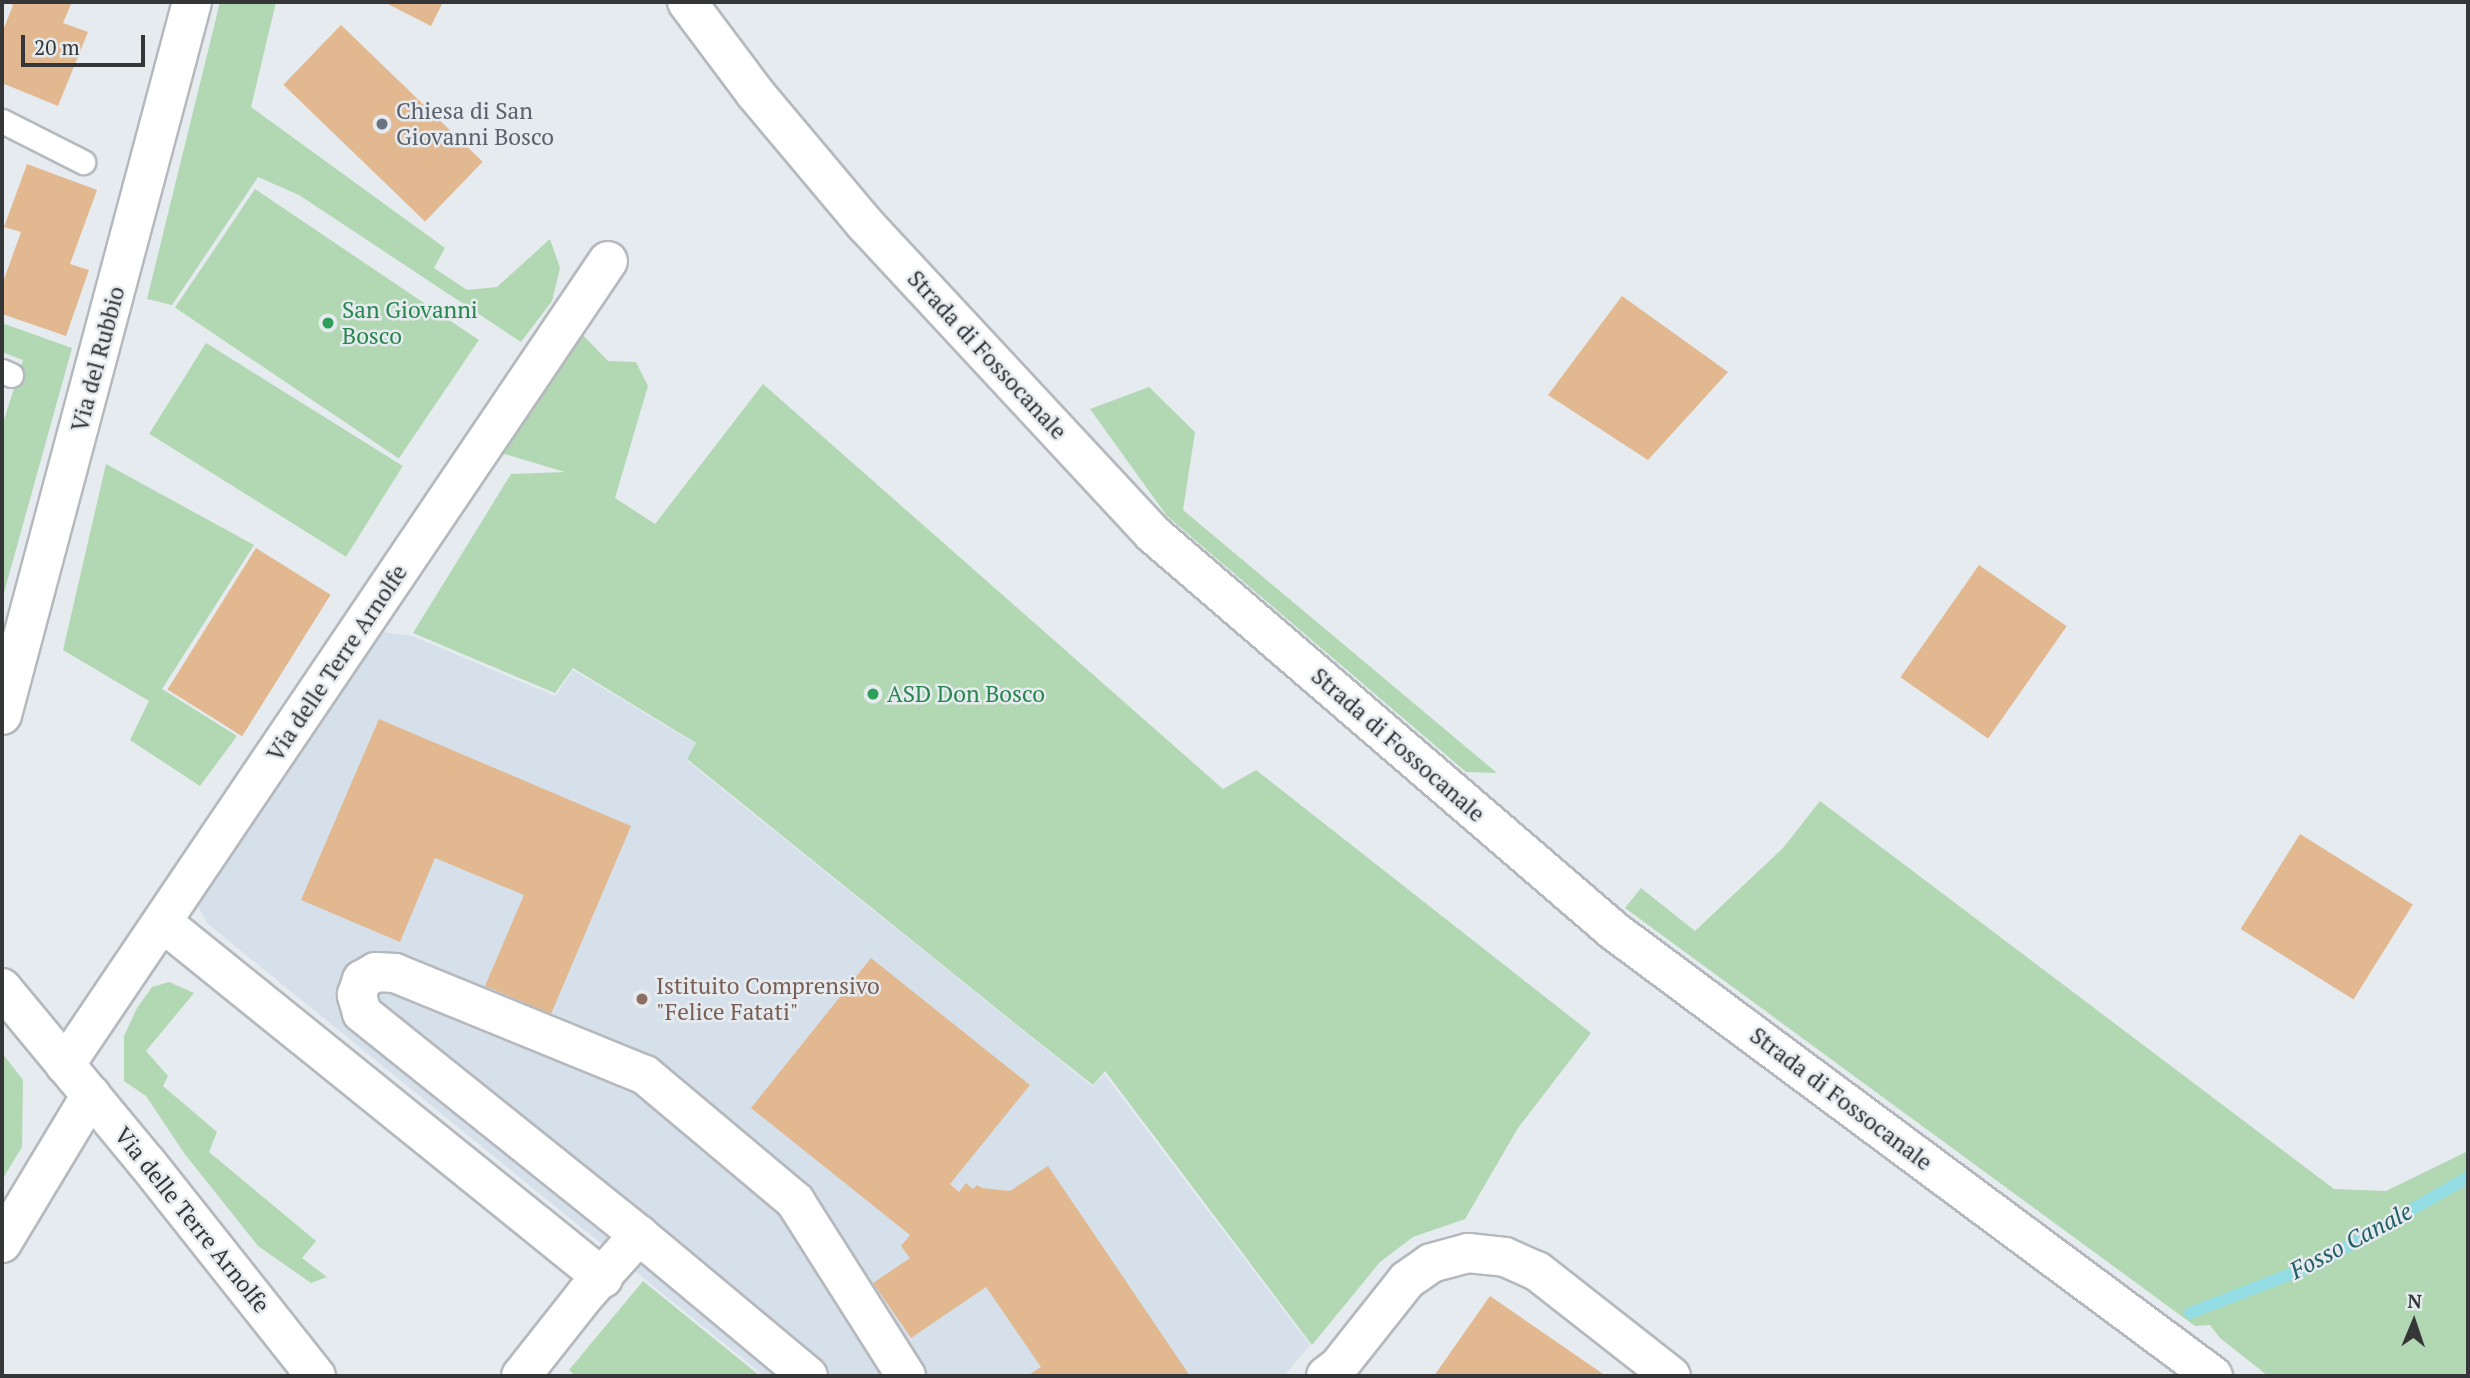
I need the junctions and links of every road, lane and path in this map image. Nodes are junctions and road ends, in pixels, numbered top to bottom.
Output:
1 (192, 2) edge
2 (687, 2) edge
3 (2, 121) edge
4 (83, 162) dead end
5 (608, 261) dead end
6 (2, 715) edge
7 (162, 922) junction
8 (2, 988) edge
9 (65, 1065) junction
10 (91, 1095) junction
11 (639, 1235) junction
12 (2, 1243) edge
13 (603, 1278) junction
14 (304, 1370) edge
15 (1339, 1373) edge
16 (521, 1376) edge
17 (808, 1376) edge
18 (906, 1376) edge
19 (1671, 1376) edge
20 (2213, 1376) edge

1 - 6 street, Via del Rubbio
2 - 20 street, Strada di Fossocanale
3 - 4 lane
5 - 7 street, Via delle Terre Arnolfe
7 - 9 street, Via delle Terre Arnolfe
7 - 13 street
8 - 9 street, Via delle Terre Arnolfe
9 - 10 street, Via delle Terre Arnolfe
10 - 12 street
10 - 14 street, Via delle Terre Arnolfe
11 - 13 street
11 - 17 street
11 - 18 street
13 - 16 street
15 - 19 street

